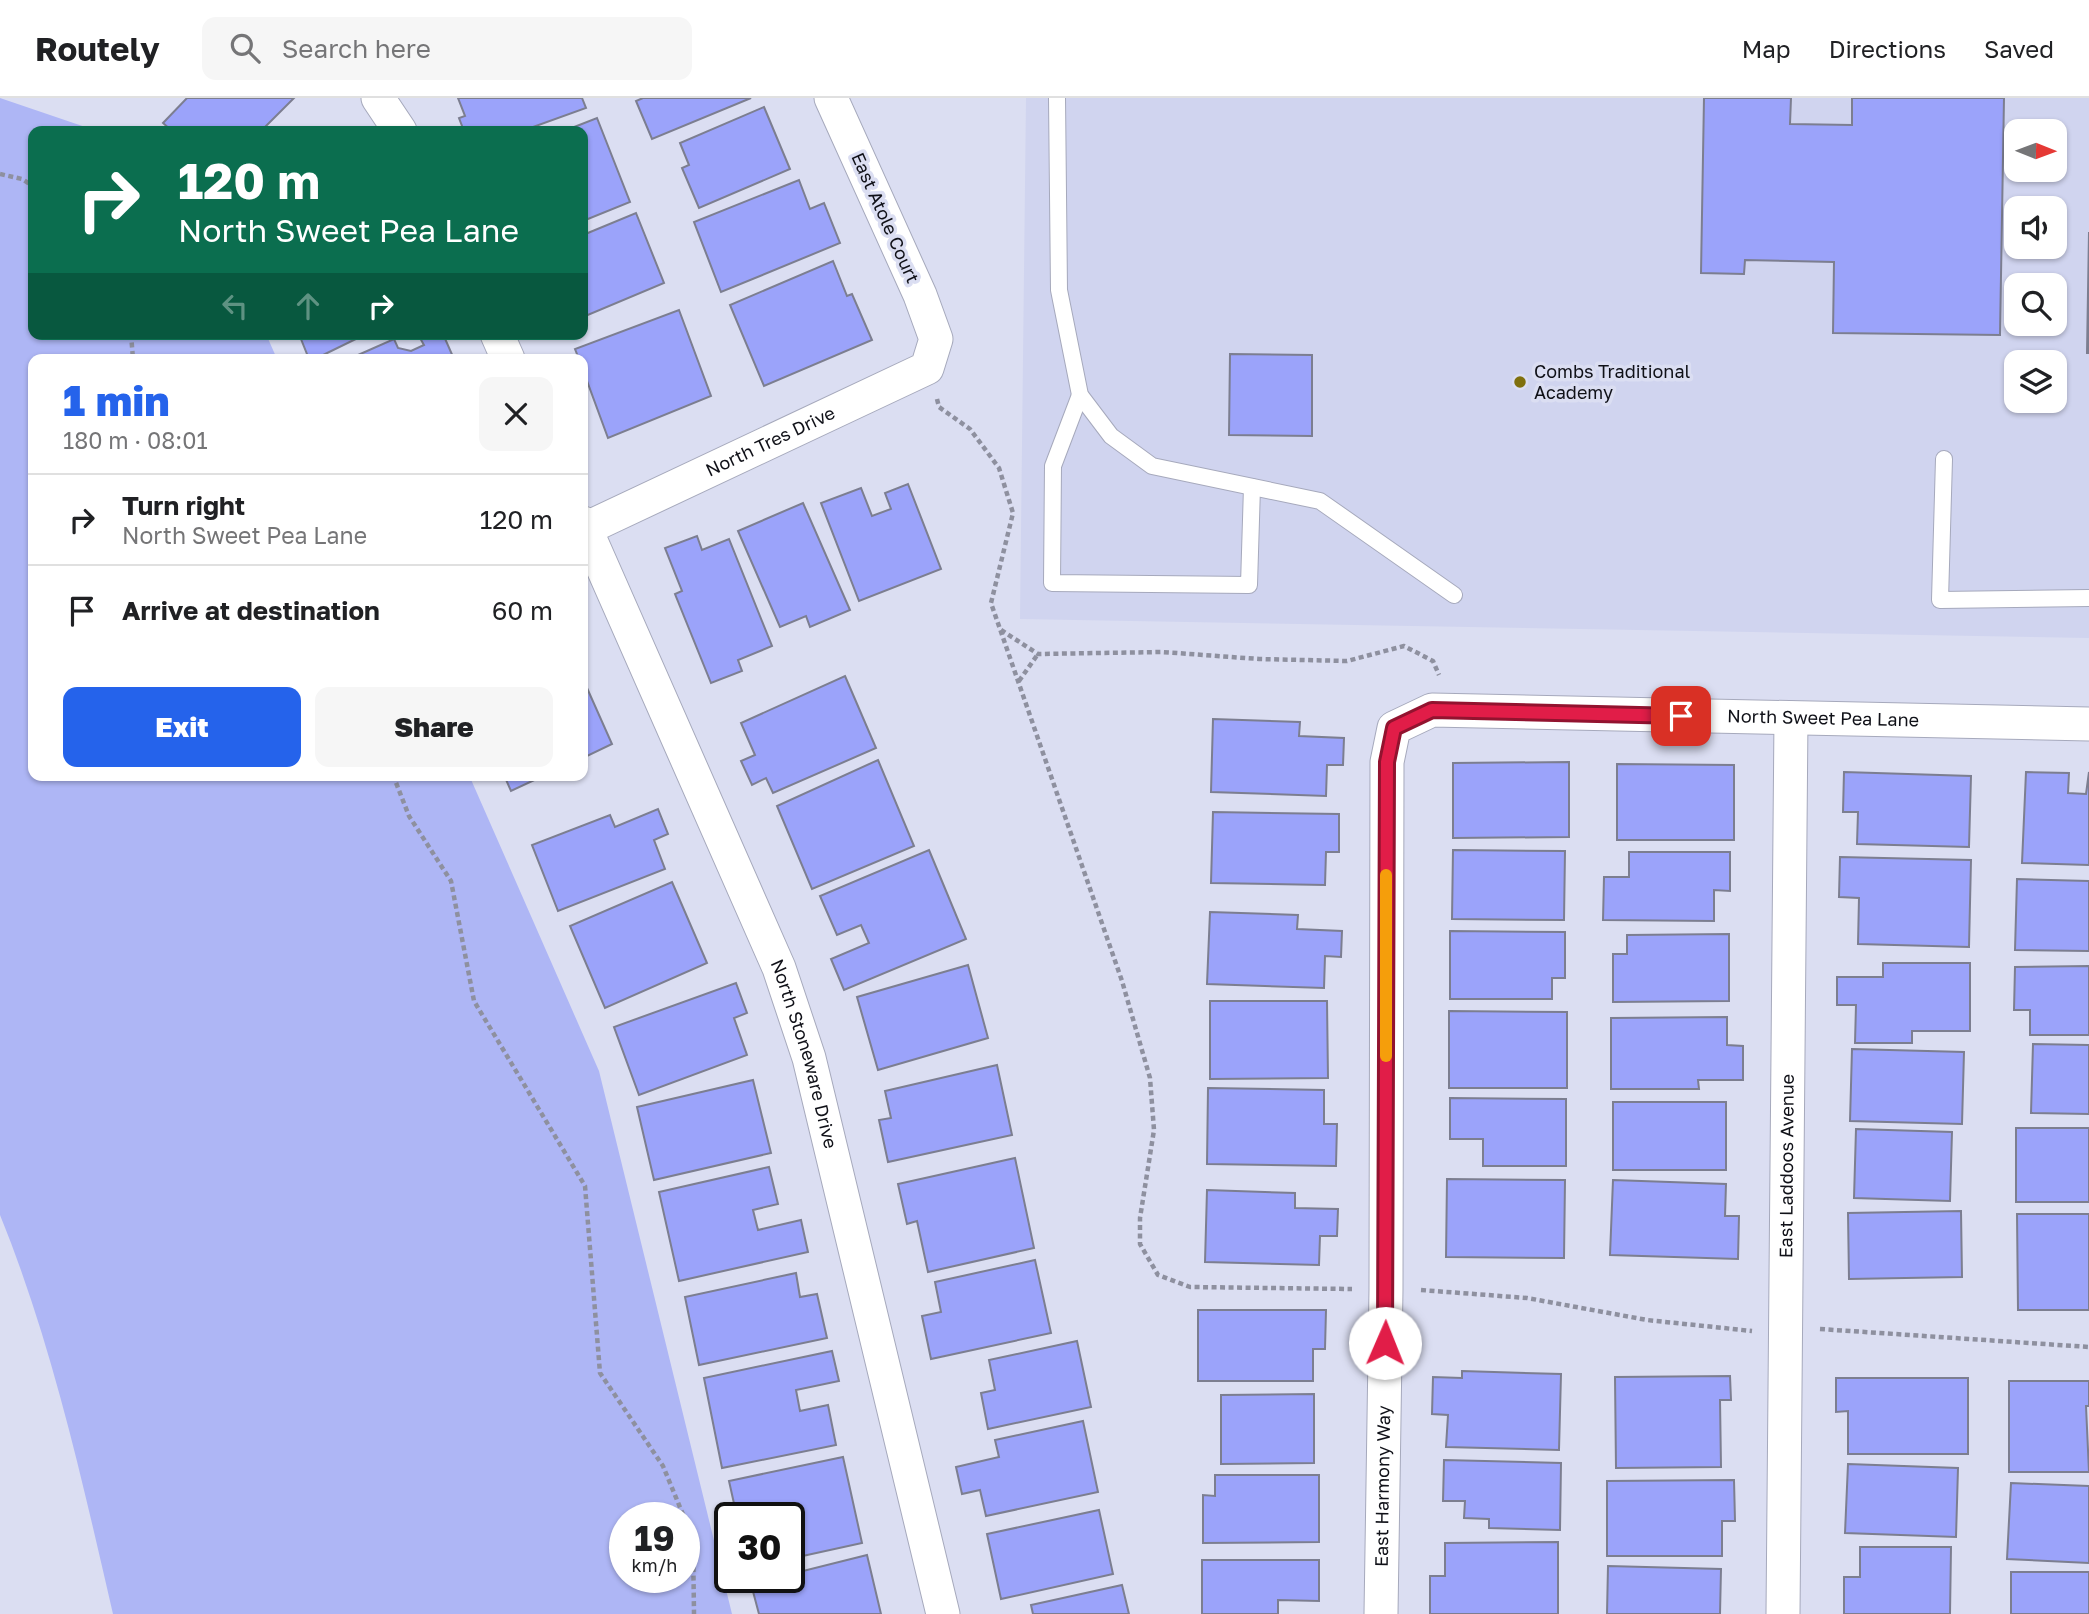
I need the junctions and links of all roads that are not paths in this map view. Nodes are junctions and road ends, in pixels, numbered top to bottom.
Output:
1 (378, 98) edge
2 (831, 98) edge
3 (1057, 98) edge
4 (397, 126) edge
5 (931, 354) joint
6 (1080, 395) junction
7 (1944, 459) dead end
8 (1252, 487) junction
9 (588, 524) edge
10 (588, 535) edge
11 (1454, 595) dead end
12 (2089, 598) edge
13 (1791, 718) junction
14 (2089, 724) edge
15 (1394, 728) joint
16 (943, 1614) edge
17 (1381, 1614) edge
18 (1783, 1614) edge

1 - 4 street
2 - 5 street, East Atole Court
3 - 6 lane
5 - 9 street, North Tres Drive
6 - 8 lane
6 - 8 lane
7 - 12 lane
8 - 11 lane
10 - 16 street, North Stoneware Drive
13 - 14 street, North Sweet Pea Lane
13 - 15 street, North Sweet Pea Lane
13 - 18 street, East Laddoos Avenue
15 - 17 street, East Harmony Way

